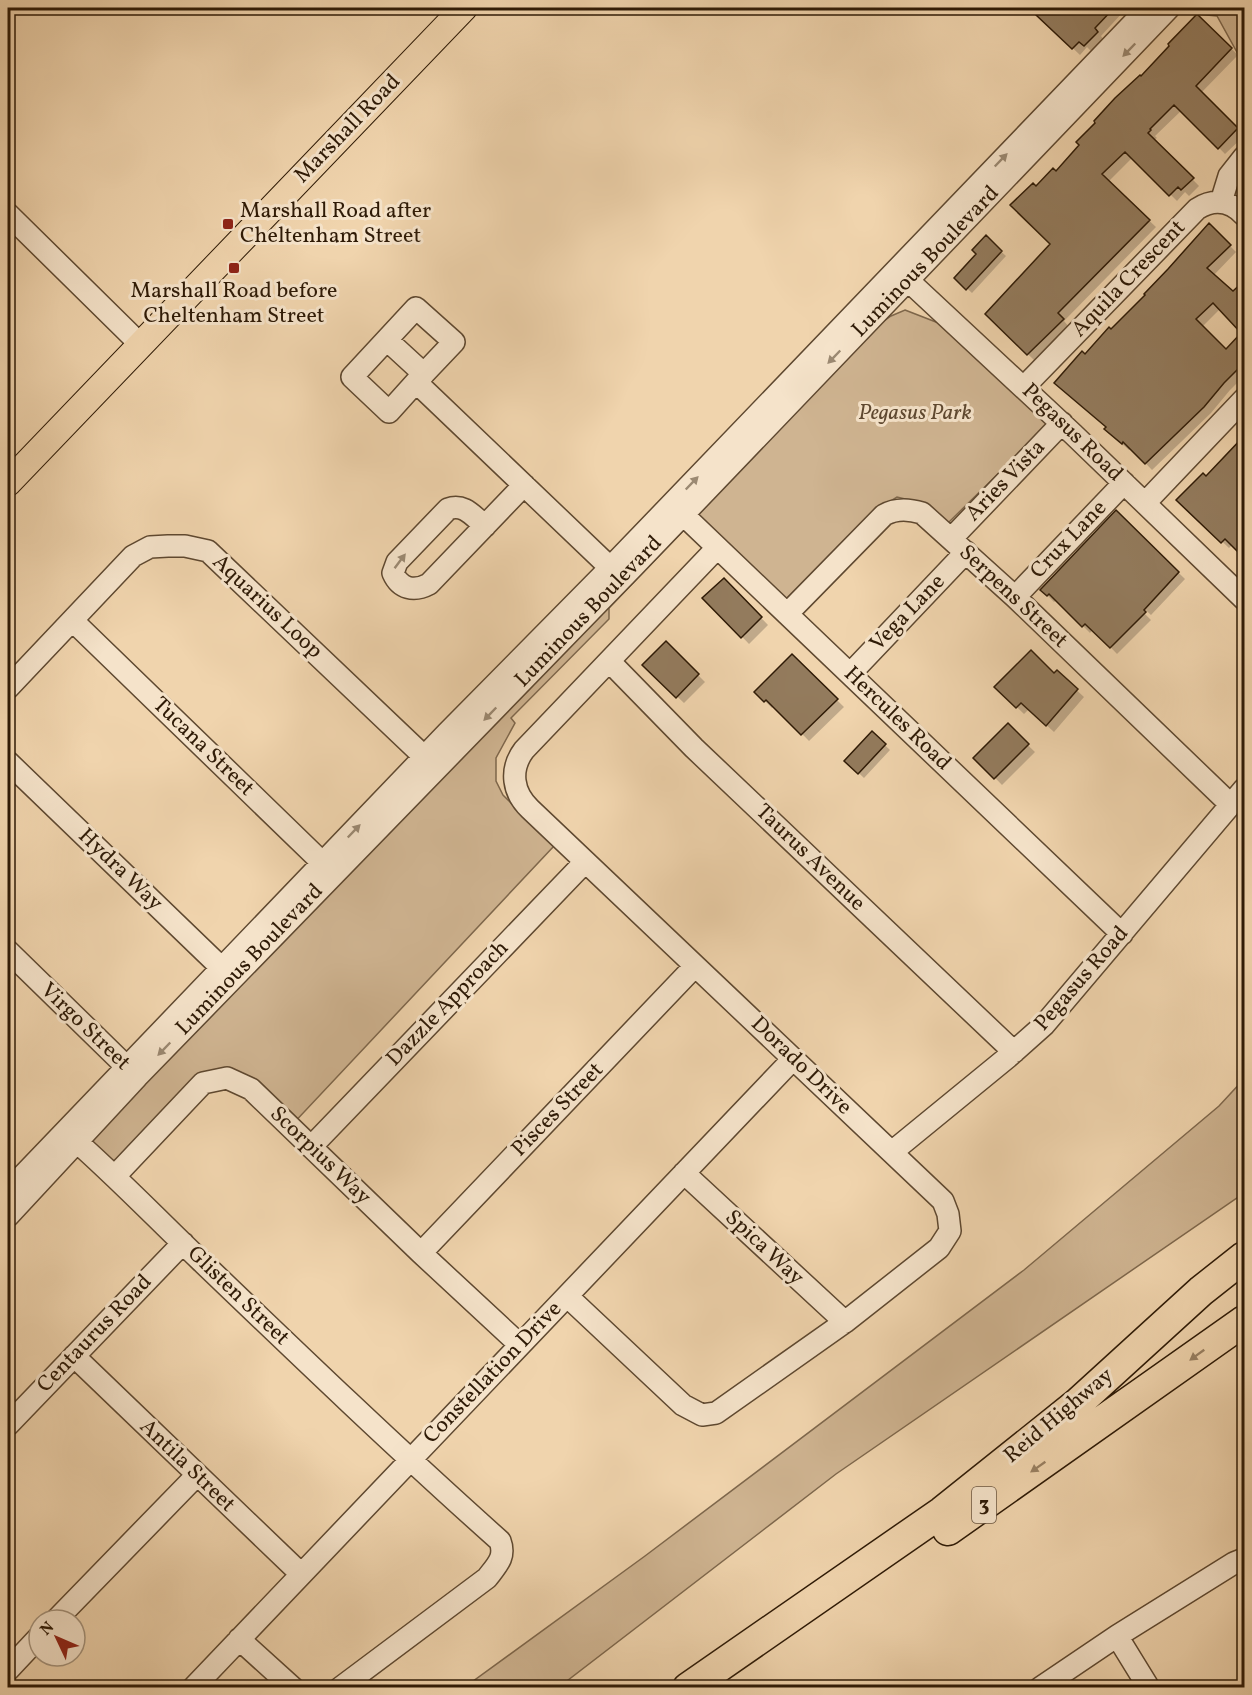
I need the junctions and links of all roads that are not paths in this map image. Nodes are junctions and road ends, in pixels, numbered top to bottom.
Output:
1 (464, 8) edge
2 (1148, 8) edge
3 (1169, 8) edge
4 (1085, 84) junction
5 (1245, 157) edge
6 (1221, 202) junction
7 (8, 214) edge
8 (1245, 215) edge
9 (902, 275) junction
10 (387, 340) junction
11 (141, 345) junction
12 (420, 378) junction
13 (1024, 387) junction
14 (1245, 399) edge
15 (1062, 423) junction
16 (8, 483) edge
17 (1124, 483) junction
18 (524, 485) junction
19 (1145, 503) junction
20 (677, 509) junction
21 (485, 526) junction
22 (959, 546) junction
23 (717, 548) junction
24 (616, 573) junction
25 (1015, 597) junction
26 (1245, 599) edge
27 (788, 614) junction
28 (73, 621) junction
29 (609, 661) junction
30 (850, 674) junction
31 (8, 688) edge
32 (8, 762) edge
33 (431, 762) junction
34 (1245, 789) edge
35 (1231, 805) junction
36 (585, 862) junction
37 (329, 868) junction
38 (1122, 934) junction
39 (8, 951) edge
40 (695, 966) junction
41 (227, 973) junction
42 (1014, 1052) junction
43 (793, 1059) junction
44 (132, 1072) junction
45 (71, 1137) junction
46 (311, 1147) junction
47 (898, 1147) dead end
48 (684, 1173) junction
49 (115, 1176) junction
50 (11, 1197) edge
51 (183, 1243) junction
52 (421, 1253) junction
53 (1245, 1257) edge
54 (567, 1296) junction
55 (1245, 1321) edge
56 (845, 1322) junction
57 (520, 1345) junction
58 (74, 1356) junction
59 (8, 1425) edge
60 (410, 1460) junction
61 (197, 1475) junction
62 (1245, 1559) edge
63 (301, 1574) junction
64 (68, 1608) edge
65 (1117, 1636) junction
66 (239, 1639) junction
67 (27, 1650) edge
68 (8, 1670) edge
69 (193, 1688) edge
70 (293, 1688) edge
71 (340, 1688) edge
72 (688, 1688) edge
73 (722, 1688) edge
74 (1040, 1688) edge
75 (1149, 1688) edge

1 - 11 main road, Marshall Road
2 - 4 street, Luminous Boulevard
3 -> 4 street, Luminous Boulevard
4 - 9 street, Luminous Boulevard
5 - 6 street
6 - 8 street
6 - 13 street, Aquila Crescent
7 - 11 street
9 - 13 street, Pegasus Road
9 - 20 street, Luminous Boulevard
10 - 12 street
10 - 12 street
10 - 12 street
11 - 16 main road, Marshall Road
12 - 18 street
13 - 15 street, Pegasus Road
14 - 19 street
15 - 17 street, Pegasus Road
15 - 22 street, Aries Vista
17 - 19 street, Pegasus Road
17 - 25 street, Crux Lane
18 - 21 street
18 - 24 street
19 - 26 street, Pegasus Road
20 - 23 street, Hercules Road
20 - 24 street, Luminous Boulevard
21 -> 21 street
22 - 25 street, Serpens Street
22 - 27 street, Serpens Street
22 - 30 street, Vega Lane
23 - 27 street, Hercules Road
23 - 29 street, Dorado Drive
24 - 33 street, Luminous Boulevard
25 - 35 street, Serpens Street
27 - 30 street, Hercules Road
28 - 31 street, Aquarius Loop
28 - 33 street, Aquarius Loop
28 - 37 street, Tucana Street
29 - 36 street, Dorado Drive
29 - 42 street, Taurus Avenue
30 - 38 street, Hercules Road
32 - 41 street, Hydra Way
33 - 37 street, Luminous Boulevard
34 - 35 street, Pegasus Road
35 - 38 street, Pegasus Road
36 - 40 street, Dorado Drive
36 - 46 street, Dazzle Approach
37 - 41 street, Luminous Boulevard
38 - 42 street, Pegasus Road
39 - 44 street, Virgo Street
40 - 43 street, Dorado Drive
40 - 52 street, Pisces Street
41 - 44 street, Luminous Boulevard
42 - 47 street, Pegasus Road
43 - 48 street, Constellation Drive
43 - 56 street, Dorado Drive
44 - 45 street, Luminous Boulevard
45 - 49 street, Glisten Street
45 - 50 street, Luminous Boulevard
46 - 49 street, Scorpius Way
46 - 52 street, Scorpius Way
48 - 54 street, Constellation Drive
48 - 56 street, Spica Way
49 - 51 street, Glisten Street
51 - 58 street, Centaurus Road
51 - 60 street, Glisten Street
52 - 57 street, Scorpius Way
53 - 72 highway, Reid Highway / 3
54 - 56 street, Dorado Drive
54 - 57 street, Constellation Drive
55 -> 73 highway, Reid Highway / 3
57 - 60 street, Constellation Drive
58 - 59 street, Centaurus Road
58 - 61 street, Antila Street
60 - 63 street, Constellation Drive
60 - 71 street, Glisten Street
61 - 63 street, Antila Street
61 - 64 street
62 - 65 street
63 - 66 street, Constellation Drive
65 - 74 street
65 - 75 street
66 - 69 street, Constellation Drive
66 - 70 street
67 - 68 street

